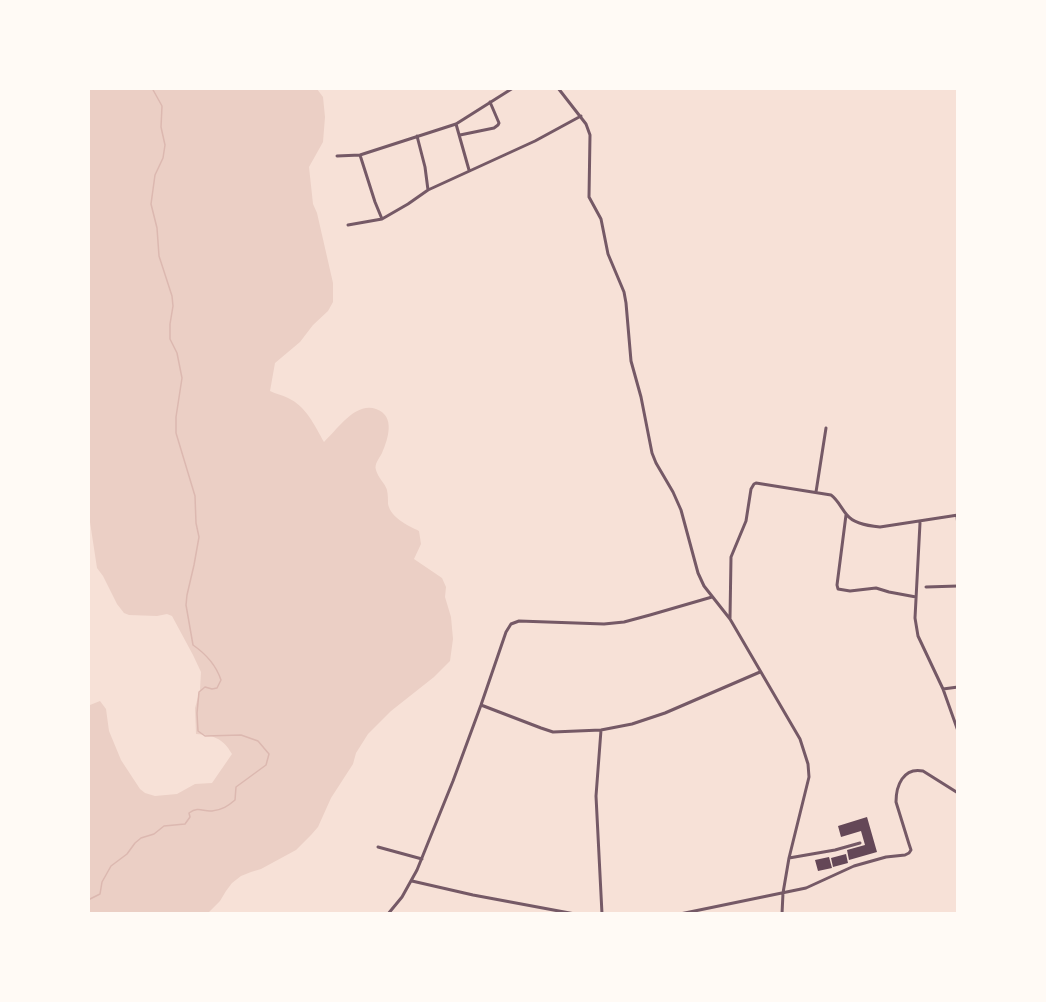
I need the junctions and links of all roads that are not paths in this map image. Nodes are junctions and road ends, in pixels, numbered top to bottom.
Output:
1 (513, 88) edge
2 (558, 88) edge
3 (490, 102) junction
4 (580, 116) junction
5 (456, 124) junction
6 (460, 135) junction
7 (417, 136) junction
8 (360, 155) junction
9 (337, 156) dead end
10 (469, 170) junction
11 (428, 190) junction
12 (382, 219) junction
13 (348, 225) dead end
14 (826, 428) dead end
15 (816, 492) junction
16 (846, 514) junction
17 (957, 515) edge
18 (920, 522) junction
19 (957, 526) edge
20 (957, 586) edge
21 (926, 587) dead end
22 (712, 597) junction
23 (916, 597) junction
24 (730, 619) junction
25 (760, 672) junction
26 (957, 687) edge
27 (943, 689) junction
28 (481, 705) junction
29 (601, 730) junction
30 (957, 731) edge
31 (957, 793) edge
32 (860, 843) dead end
33 (378, 846) dead end
34 (789, 858) junction
35 (422, 859) junction
36 (412, 881) junction
37 (783, 892) junction
38 (388, 914) edge
39 (575, 914) edge
40 (602, 914) edge
41 (680, 914) edge
42 (782, 914) edge

1 - 3 street
2 - 4 street
3 - 5 street
3 - 6 street
4 - 10 street
4 - 22 street
5 - 6 street
5 - 7 street
6 - 10 street
7 - 8 street
7 - 11 street
8 - 9 street
8 - 12 street
10 - 11 street
11 - 12 street
12 - 13 street
14 - 15 street
15 - 16 street
15 - 24 street
16 - 18 street
16 - 23 street
17 - 18 street
17 - 19 street
18 - 23 street
20 - 21 street
22 - 24 street
22 - 28 street
23 - 27 street
24 - 25 street
25 - 29 street
25 - 34 street
26 - 27 street
27 - 30 street
28 - 29 street
28 - 35 street
29 - 40 street
31 - 37 street
32 - 34 street
33 - 35 street
34 - 37 street
35 - 36 street
36 - 38 street
36 - 39 street
37 - 41 street
37 - 42 street

